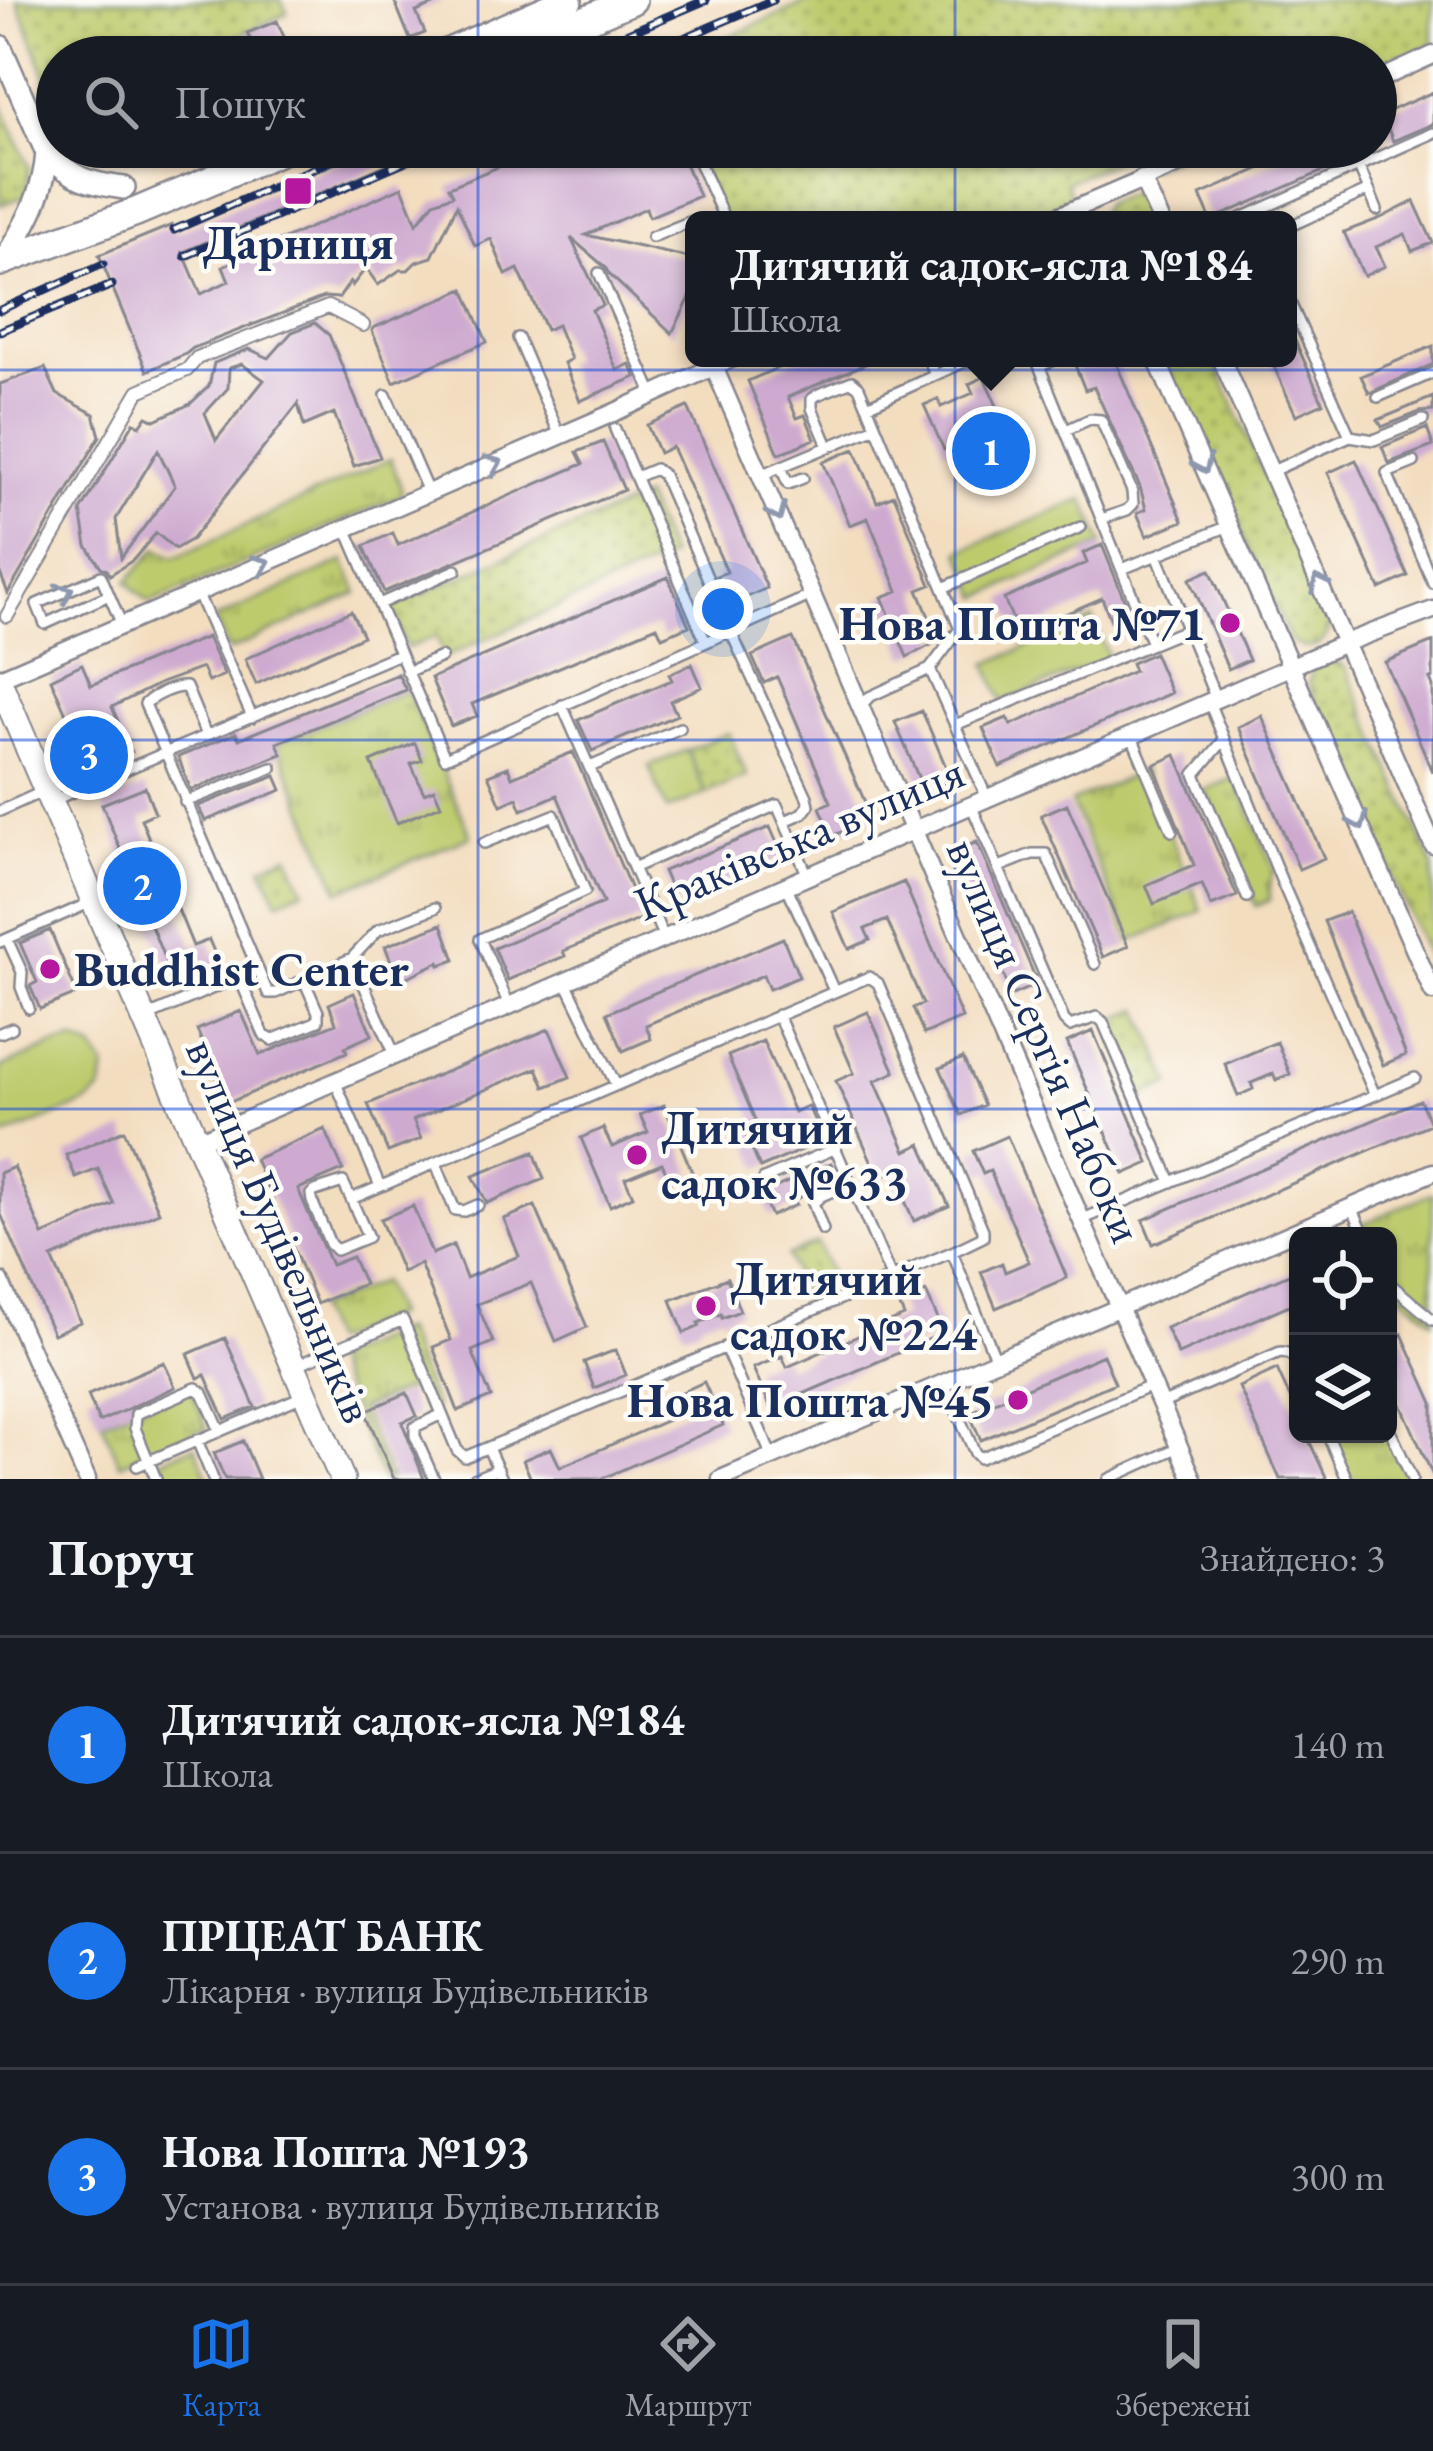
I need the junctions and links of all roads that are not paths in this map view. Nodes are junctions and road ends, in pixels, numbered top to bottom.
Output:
1 (568, 0) edge
2 (632, 0) edge
3 (486, 36) edge
4 (548, 36) edge
5 (0, 46) edge
6 (1433, 55) edge
7 (1397, 71) edge
8 (36, 128) edge
9 (1433, 133) edge
10 (1397, 148) edge
11 (46, 168) edge
12 (63, 168) edge
13 (198, 168) edge
14 (701, 168) edge
15 (1169, 168) edge
16 (1351, 168) edge
17 (1359, 168) edge
18 (1142, 179) junction
19 (124, 188) dead end
20 (1369, 190) junction
21 (1377, 210) dead end
22 (720, 211) edge
23 (1094, 211) edge
24 (1156, 211) edge
25 (1257, 211) edge
26 (1297, 223) edge
27 (685, 224) edge
28 (652, 237) dead end
29 (2, 261) edge
30 (599, 273) dead end
31 (1297, 318) edge
32 (363, 325) dead end
33 (518, 338) dead end
34 (714, 367) joint
35 (932, 367) edge
36 (953, 367) edge
37 (1040, 367) edge
38 (1160, 367) edge
39 (1224, 367) edge
40 (1433, 374) edge
41 (935, 375) junction
42 (386, 394) dead end
43 (653, 394) junction
44 (1378, 397) dead end
45 (867, 405) junction
46 (1423, 420) dead end
47 (877, 427) junction
48 (615, 429) dead end
49 (1066, 430) junction
50 (560, 436) junction
51 (1350, 436) junction
52 (828, 446) junction
53 (1414, 462) dead end
54 (781, 467) junction
55 (1270, 472) junction
56 (761, 475) junction
57 (636, 476) junction
58 (803, 478) dead end
59 (428, 492) junction
60 (1102, 519) junction
61 (1229, 526) junction
62 (1081, 527) dead end
63 (346, 528) junction
64 (1157, 555) junction
65 (1122, 569) junction
66 (456, 570) dead end
67 (1433, 583) edge
68 (943, 587) junction
69 (197, 592) junction
70 (109, 595) junction
71 (812, 595) junction
72 (379, 604) junction
73 (1433, 610) edge
74 (7, 616) dead end
75 (122, 625) junction
76 (1188, 629) junction
77 (730, 630) junction
78 (705, 640) junction
79 (1345, 643) junction
80 (1152, 644) junction
81 (399, 654) junction
82 (441, 657) dead end
83 (1291, 666) junction
84 (930, 669) junction
85 (407, 672) junction
86 (0, 681) edge
87 (1213, 700) junction
88 (562, 705) junction
89 (860, 707) junction
90 (252, 717) junction
91 (955, 725) junction
92 (680, 728) dead end
93 (206, 735) junction
94 (1131, 736) junction
95 (1225, 740) junction
96 (164, 753) junction
97 (590, 767) junction
98 (272, 768) dead end
99 (48, 796) junction
100 (185, 802) junction
101 (979, 802) junction
102 (0, 811) edge
103 (785, 821) junction
104 (914, 830) junction
105 (1172, 831) dead end
106 (484, 843) dead end
107 (1433, 845) edge
108 (635, 867) junction
109 (999, 867) junction
110 (808, 876) junction
111 (786, 885) junction
112 (1247, 897) dead end
113 (94, 902) junction
114 (435, 908) dead end
115 (664, 938) junction
116 (3, 941) edge
117 (352, 958) junction
118 (1095, 964) dead end
119 (257, 968) junction
120 (239, 976) junction
121 (304, 980) junction
122 (566, 981) junction
123 (834, 991) junction
124 (1433, 992) edge
125 (509, 1006) junction
126 (29, 1008) dead end
127 (778, 1015) junction
128 (143, 1018) junction
129 (12, 1028) dead end
130 (0, 1033) edge
131 (395, 1055) junction
132 (1415, 1078) dead end
133 (335, 1081) junction
134 (616, 1085) junction
135 (1376, 1095) junction
136 (198, 1141) junction
137 (836, 1148) junction
138 (436, 1164) junction
139 (1433, 1172) edge
140 (764, 1179) dead end
141 (1171, 1182) junction
142 (851, 1183) junction
143 (380, 1186) junction
144 (351, 1198) junction
145 (478, 1205) dead end
146 (1352, 1207) junction
147 (1081, 1220) junction
148 (1361, 1227) edge
149 (823, 1230) dead end
150 (952, 1252) junction
151 (891, 1277) junction
152 (0, 1281) edge
153 (1397, 1290) edge
154 (1118, 1307) junction
155 (1433, 1320) edge
156 (724, 1347) junction
157 (1289, 1355) edge
158 (996, 1360) junction
159 (294, 1366) junction
160 (944, 1383) junction
161 (1152, 1385) junction
162 (306, 1395) junction
163 (1160, 1404) junction
164 (442, 1414) junction
165 (220, 1431) junction
166 (197, 1440) junction
167 (1331, 1443) edge
168 (1396, 1443) edge
169 (1179, 1447) junction
170 (488, 1448) junction
171 (772, 1457) junction
172 (149, 1461) junction
173 (136, 1466) dead end
174 (500, 1474) edge
175 (87, 1479) edge
176 (156, 1479) edge
177 (213, 1479) edge
178 (342, 1479) edge
179 (434, 1479) edge
180 (474, 1479) edge
181 (722, 1479) edge
182 (1109, 1479) edge
183 (1193, 1479) edge
184 (1347, 1479) edge
185 (1412, 1479) edge

1 - 3 main road
2 - 4 main road
5 - 8 street
6 - 7 street
9 - 10 lane
11 - 29 street
12 - 19 street
13 - 29 main road
14 - 22 lane
15 - 18 street
16 - 25 lane
17 - 20 lane
18 - 23 street
18 - 24 street
20 - 21 lane
20 - 26 lane
27 - 28 lane
30 - 43 lane
31 - 51 lane
32 - 74 street
33 - 50 lane
34 - 43 street
34 - 56 street, вулиця Сергія Набоки
35 - 41 lane
36 - 41 lane
37 - 49 lane
38 -> 61 street
39 - 55 street
40 - 44 lane
41 - 45 lane
42 - 59 lane
43 - 50 street
45 - 47 lane
45 - 52 lane
46 - 51 lane
47 - 52 lane
47 - 68 lane
48 - 57 lane
49 - 60 lane
49 - 60 lane
59 -> 50 street
51 - 55 lane
52 - 54 lane
53 - 67 lane
54 - 56 lane
54 - 58 lane
79 -> 55 street
56 -> 71 street, вулиця Сергія Набоки
57 - 77 lane
57 - 78 lane
59 - 63 street
60 - 65 lane
61 - 64 lane
61 - 83 street
62 - 68 lane
69 -> 63 street
63 - 72 lane
64 - 65 lane
64 - 76 lane
65 - 80 lane
66 - 72 lane
68 - 84 lane
69 - 75 street
69 - 90 lane
70 -> 70 lane
70 - 75 lane
71 - 77 lane
71 - 89 street, вулиця Сергія Набоки
72 - 81 lane
73 - 79 street, Краківська вулиця
75 - 86 street
76 - 80 lane
76 - 87 lane
77 - 78 lane
77 - 103 lane
78 - 88 lane
79 - 83 street, Краківська вулиця
79 - 107 street
80 - 91 lane
81 - 85 lane
81 - 90 lane
82 - 85 lane
83 - 87 street, Краківська вулиця
83 -> 124 street
84 - 89 lane
84 - 91 lane
85 - 88 lane
86 - 99 main road, вулиця Будівельників
87 - 94 street, Краківська вулиця
87 - 95 lane
88 - 97 lane
89 - 104 street, вулиця Сергія Набоки
90 - 93 lane
91 - 101 lane
92 - 97 lane
93 - 96 lane
93 - 96 lane
94 - 101 street, Краківська вулиця
94 - 105 lane
95 - 112 lane
95 - 135 lane
96 - 99 lane
96 - 100 lane
97 - 108 lane
98 - 100 lane
99 - 102 lane
99 - 113 main road, вулиця Будівельників
100 - 119 lane
101 - 104 street, Краківська вулиця
101 - 109 lane
103 - 108 lane
103 - 110 lane
104 - 110 street, Краківська вулиця
104 - 147 street, вулиця Сергія Набоки
106 - 125 lane
108 - 115 lane
109 - 118 lane
109 - 141 lane
110 - 111 street, Краківська вулиця
111 - 115 street, Краківська вулиця
111 - 123 lane
113 - 116 lane
113 - 128 main road, вулиця Будівельників
114 - 117 lane
115 - 122 street, Краківська вулиця
116 - 126 lane
117 - 121 lane
117 - 131 lane
119 - 120 lane
119 - 121 lane
120 - 121 lane
120 - 128 lane
122 - 125 street, Краківська вулиця
122 - 134 lane
123 - 127 lane
123 - 150 lane
125 - 131 street, Краківська вулиця
127 - 134 lane
127 - 137 lane
128 - 136 main road, вулиця Будівельників
129 - 130 lane
131 - 133 street, Краківська вулиця
132 - 135 lane
133 - 136 street, Краківська вулиця
133 - 143 lane
134 - 138 lane
135 - 141 lane
136 - 159 main road, вулиця Будівельників
137 - 140 lane
137 - 142 lane
138 - 143 lane
138 - 145 lane
139 - 146 street
141 - 147 lane
142 - 149 lane
142 - 151 lane
143 - 144 lane
144 - 144 lane
146 - 148 lane
146 - 154 street
147 - 154 street, вулиця Сергія Набоки
150 - 151 lane
150 - 158 lane
151 - 156 lane
152 - 175 street
153 - 155 lane
154 - 158 street
154 - 161 street, вулиця Сергія Набоки
156 - 170 lane
156 - 171 lane
157 - 163 lane
158 - 160 street
159 - 162 main road, вулиця Будівельників
159 - 164 lane
160 - 161 lane
160 - 171 street
161 - 163 street, вулиця Сергія Набоки
162 - 165 lane
162 - 178 main road, вулиця Будівельників
163 - 169 street, вулиця Сергія Набоки
164 - 170 lane
164 - 179 lane
165 - 166 lane
165 - 172 lane
166 - 172 lane
166 - 177 lane
167 - 184 lane
168 - 185 lane
169 - 182 lane
169 - 183 street, вулиця Сергія Набоки
170 - 174 lane
171 - 181 street
172 - 173 lane
172 - 176 lane
174 - 180 lane

